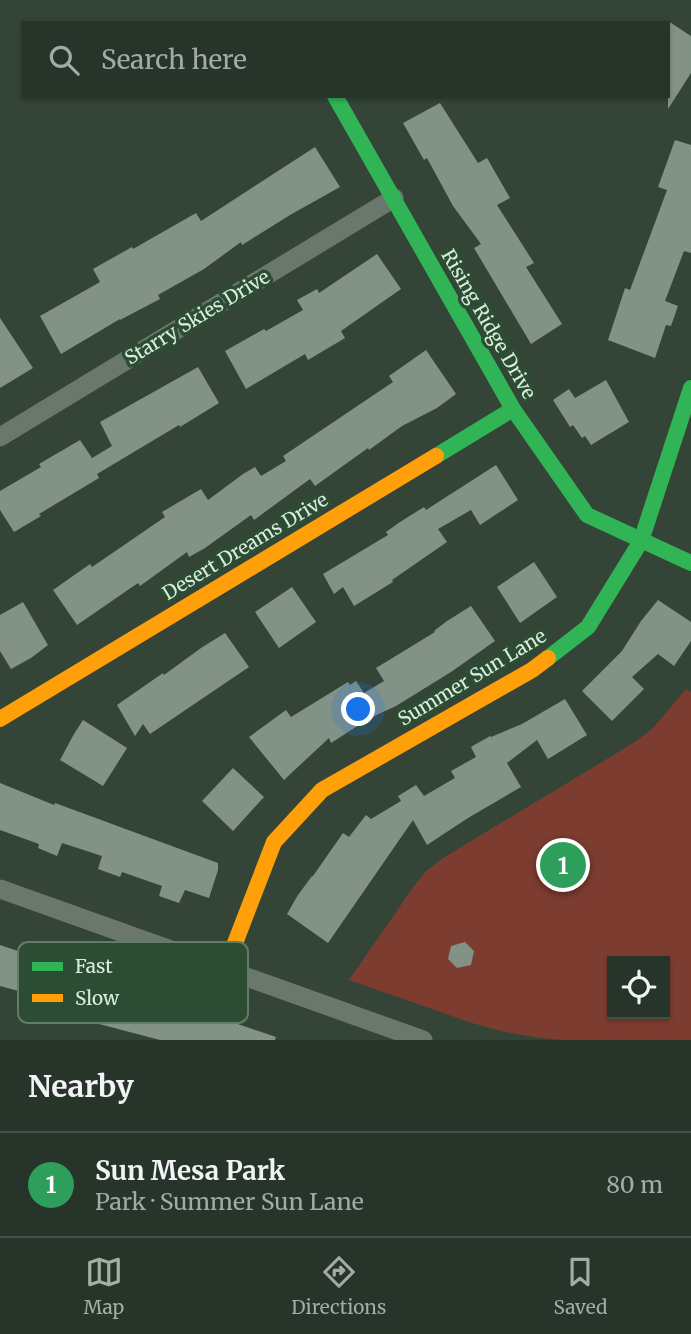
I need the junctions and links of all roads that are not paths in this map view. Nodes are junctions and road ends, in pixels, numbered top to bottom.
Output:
1 (336, 98) edge
2 (394, 198) junction
3 (691, 388) edge
4 (513, 409) junction
5 (0, 437) edge
6 (641, 541) junction
7 (691, 563) edge
8 (0, 719) edge
9 (0, 889) edge
10 (149, 942) edge
11 (235, 942) edge
12 (248, 977) edge
13 (423, 1040) edge

1 - 2 street, Rising Ridge Drive
2 - 4 street, Rising Ridge Drive
2 - 5 street, Starry Skies Drive
3 - 6 street, Summer Sun Lane
4 - 6 street, Rising Ridge Drive
4 - 8 street, Desert Dreams Drive
6 - 7 street, Rising Ridge Drive
6 - 11 street, Summer Sun Lane
9 - 10 street
12 - 13 street

